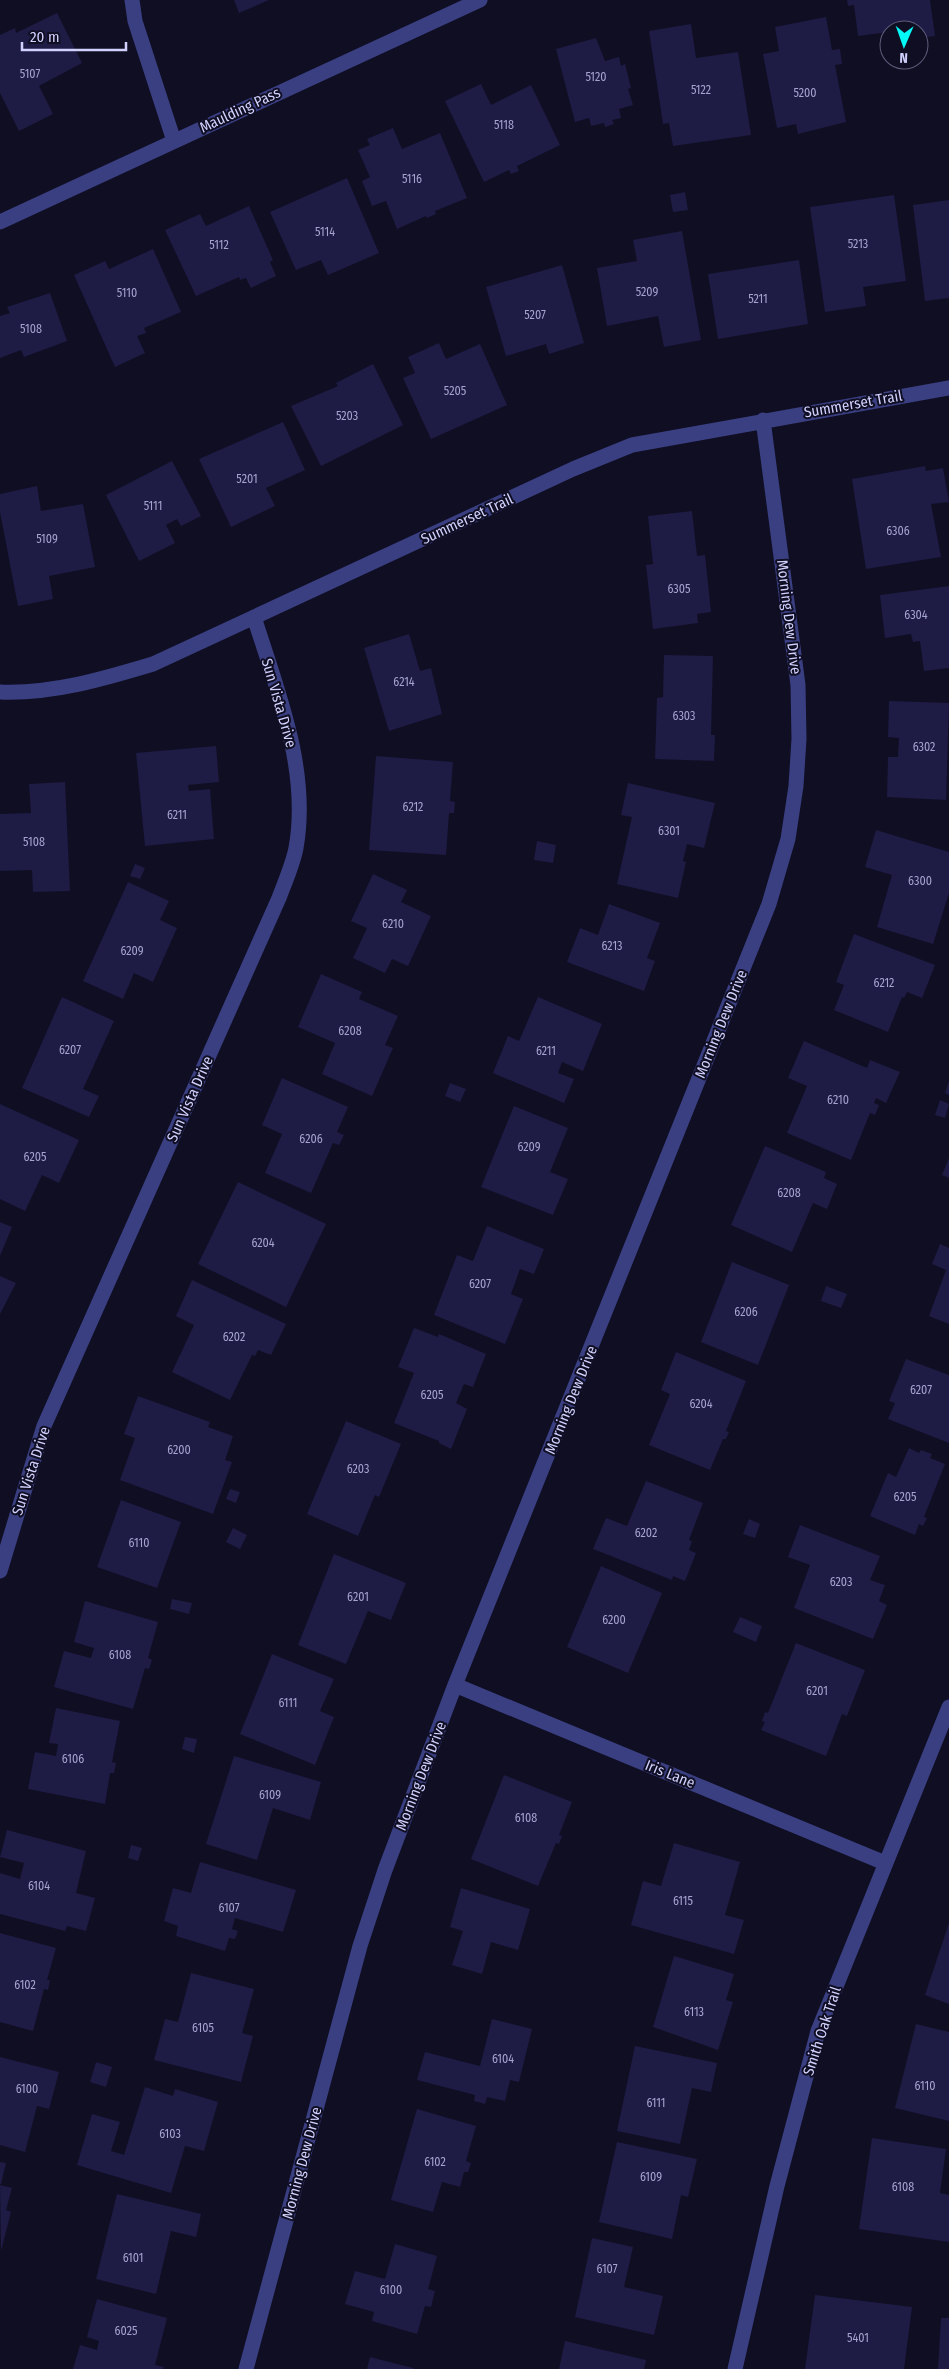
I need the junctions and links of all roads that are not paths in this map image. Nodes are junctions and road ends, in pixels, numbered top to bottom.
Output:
1 (132, 0) edge
2 (480, 0) edge
3 (174, 141) junction
4 (0, 222) edge
5 (949, 388) edge
6 (763, 420) junction
7 (254, 617) junction
8 (0, 692) edge
9 (0, 1571) edge
10 (455, 1685) junction
11 (949, 1707) edge
12 (885, 1863) junction
13 (246, 2369) edge
14 (735, 2369) edge

1 - 3 street
2 - 3 street, Maulding Pass
3 - 4 street, Maulding Pass
5 - 6 street, Summerset Trail
6 - 7 street, Summerset Trail
6 - 10 street, Morning Dew Drive
7 - 8 street, Summerset Trail
7 - 9 street, Sun Vista Drive
10 - 12 street, Iris Lane
10 - 13 street, Morning Dew Drive
11 - 12 street, Smith Oak Trail
12 - 14 street, Smith Oak Trail

